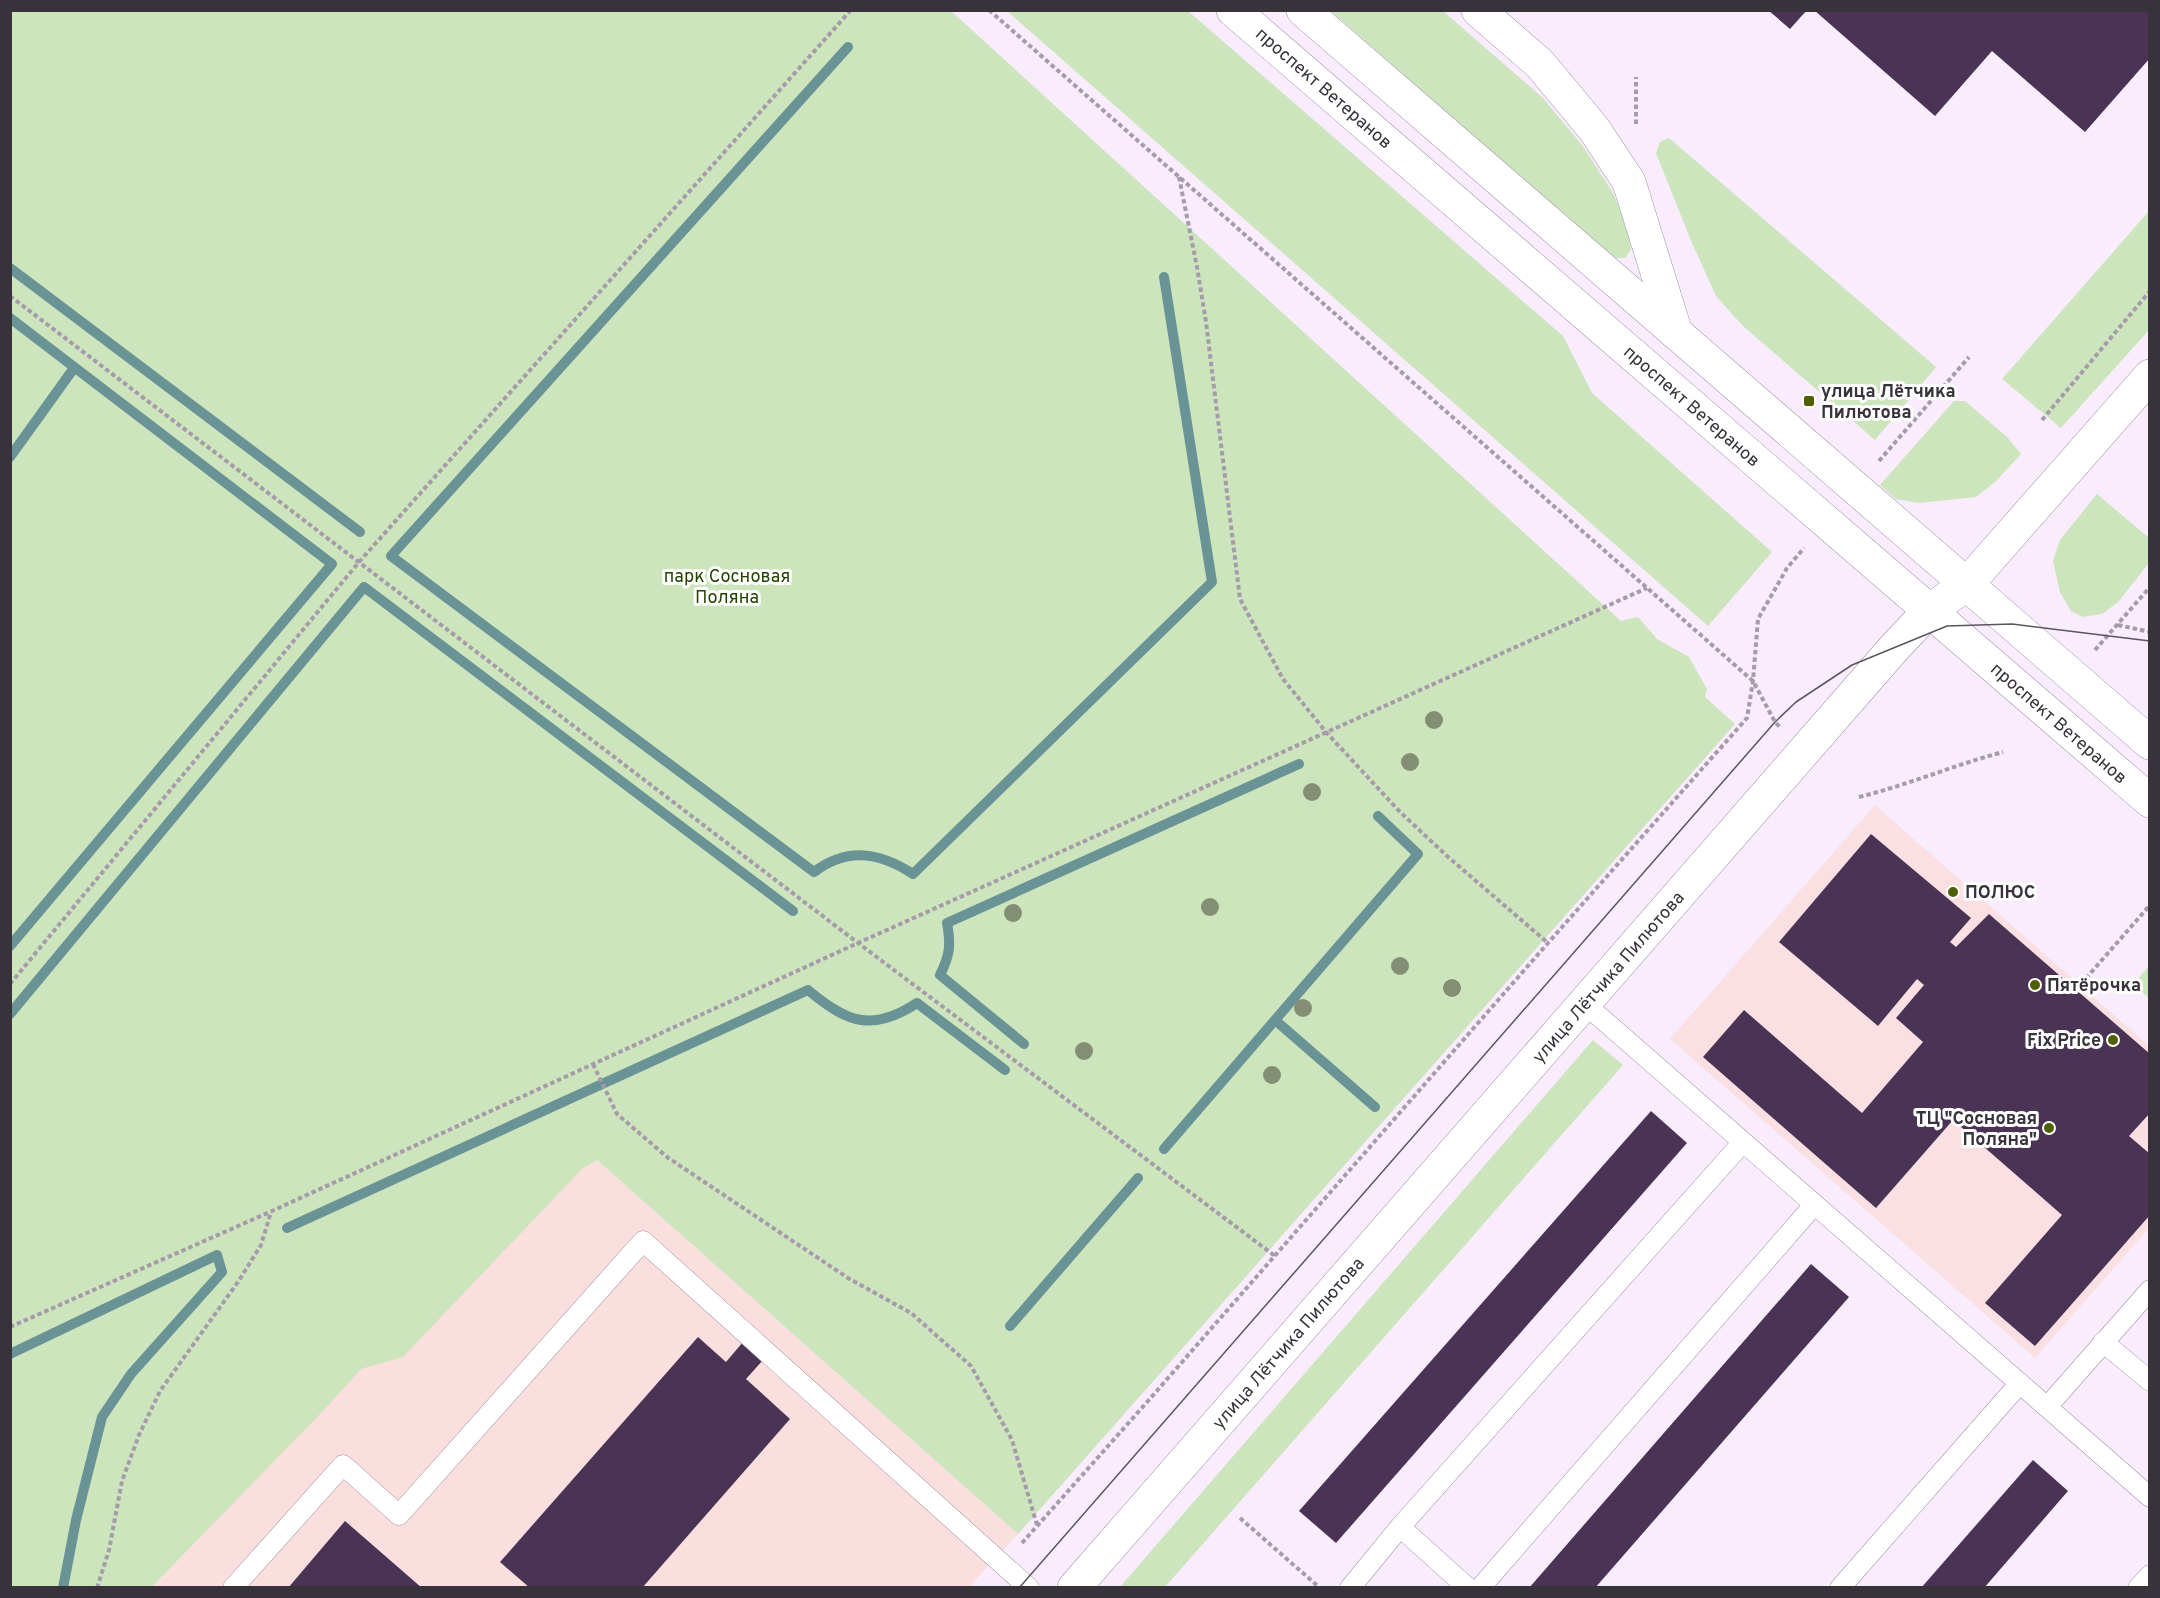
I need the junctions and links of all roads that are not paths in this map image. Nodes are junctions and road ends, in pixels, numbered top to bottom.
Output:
1 (1233, 10) edge
2 (1303, 10) edge
3 (1478, 10) edge
4 (1676, 333) junction
5 (2150, 376) edge
6 (1967, 585) junction
7 (1929, 611) junction
8 (2150, 743) edge
9 (2150, 801) edge
10 (1585, 1004) junction
11 (1743, 1142) junction
12 (1815, 1205) junction
13 (2150, 1290) edge
14 (2103, 1342) junction
15 (2150, 1381) edge
16 (2020, 1383) junction
17 (2047, 1407) junction
18 (2150, 1497) edge
19 (1400, 1527) junction
20 (2150, 1575) edge
21 (233, 1587) edge
22 (1029, 1587) edge
23 (1074, 1587) edge
24 (1350, 1587) edge
25 (1468, 1587) edge
26 (1480, 1587) edge
27 (1840, 1587) edge
28 (2138, 1587) edge

1 - 7 main road, проспект Ветеранов
2 - 4 main road
3 - 4 main road
4 - 6 main road
5 - 6 main road, улица Лётчика Пилютова
6 - 7 main road, улица Лётчика Пилютова
6 - 8 main road
7 - 9 main road, проспект Ветеранов
7 - 10 main road, улица Лётчика Пилютова
10 - 11 lane
10 - 23 main road, улица Лётчика Пилютова
11 - 12 lane
11 - 19 lane
12 - 16 lane
12 - 26 lane
13 - 14 lane
14 - 15 lane
14 - 17 lane
16 - 17 lane
16 - 27 lane
17 - 18 lane
19 - 24 lane
19 - 25 lane
20 - 28 lane
21 - 22 lane

